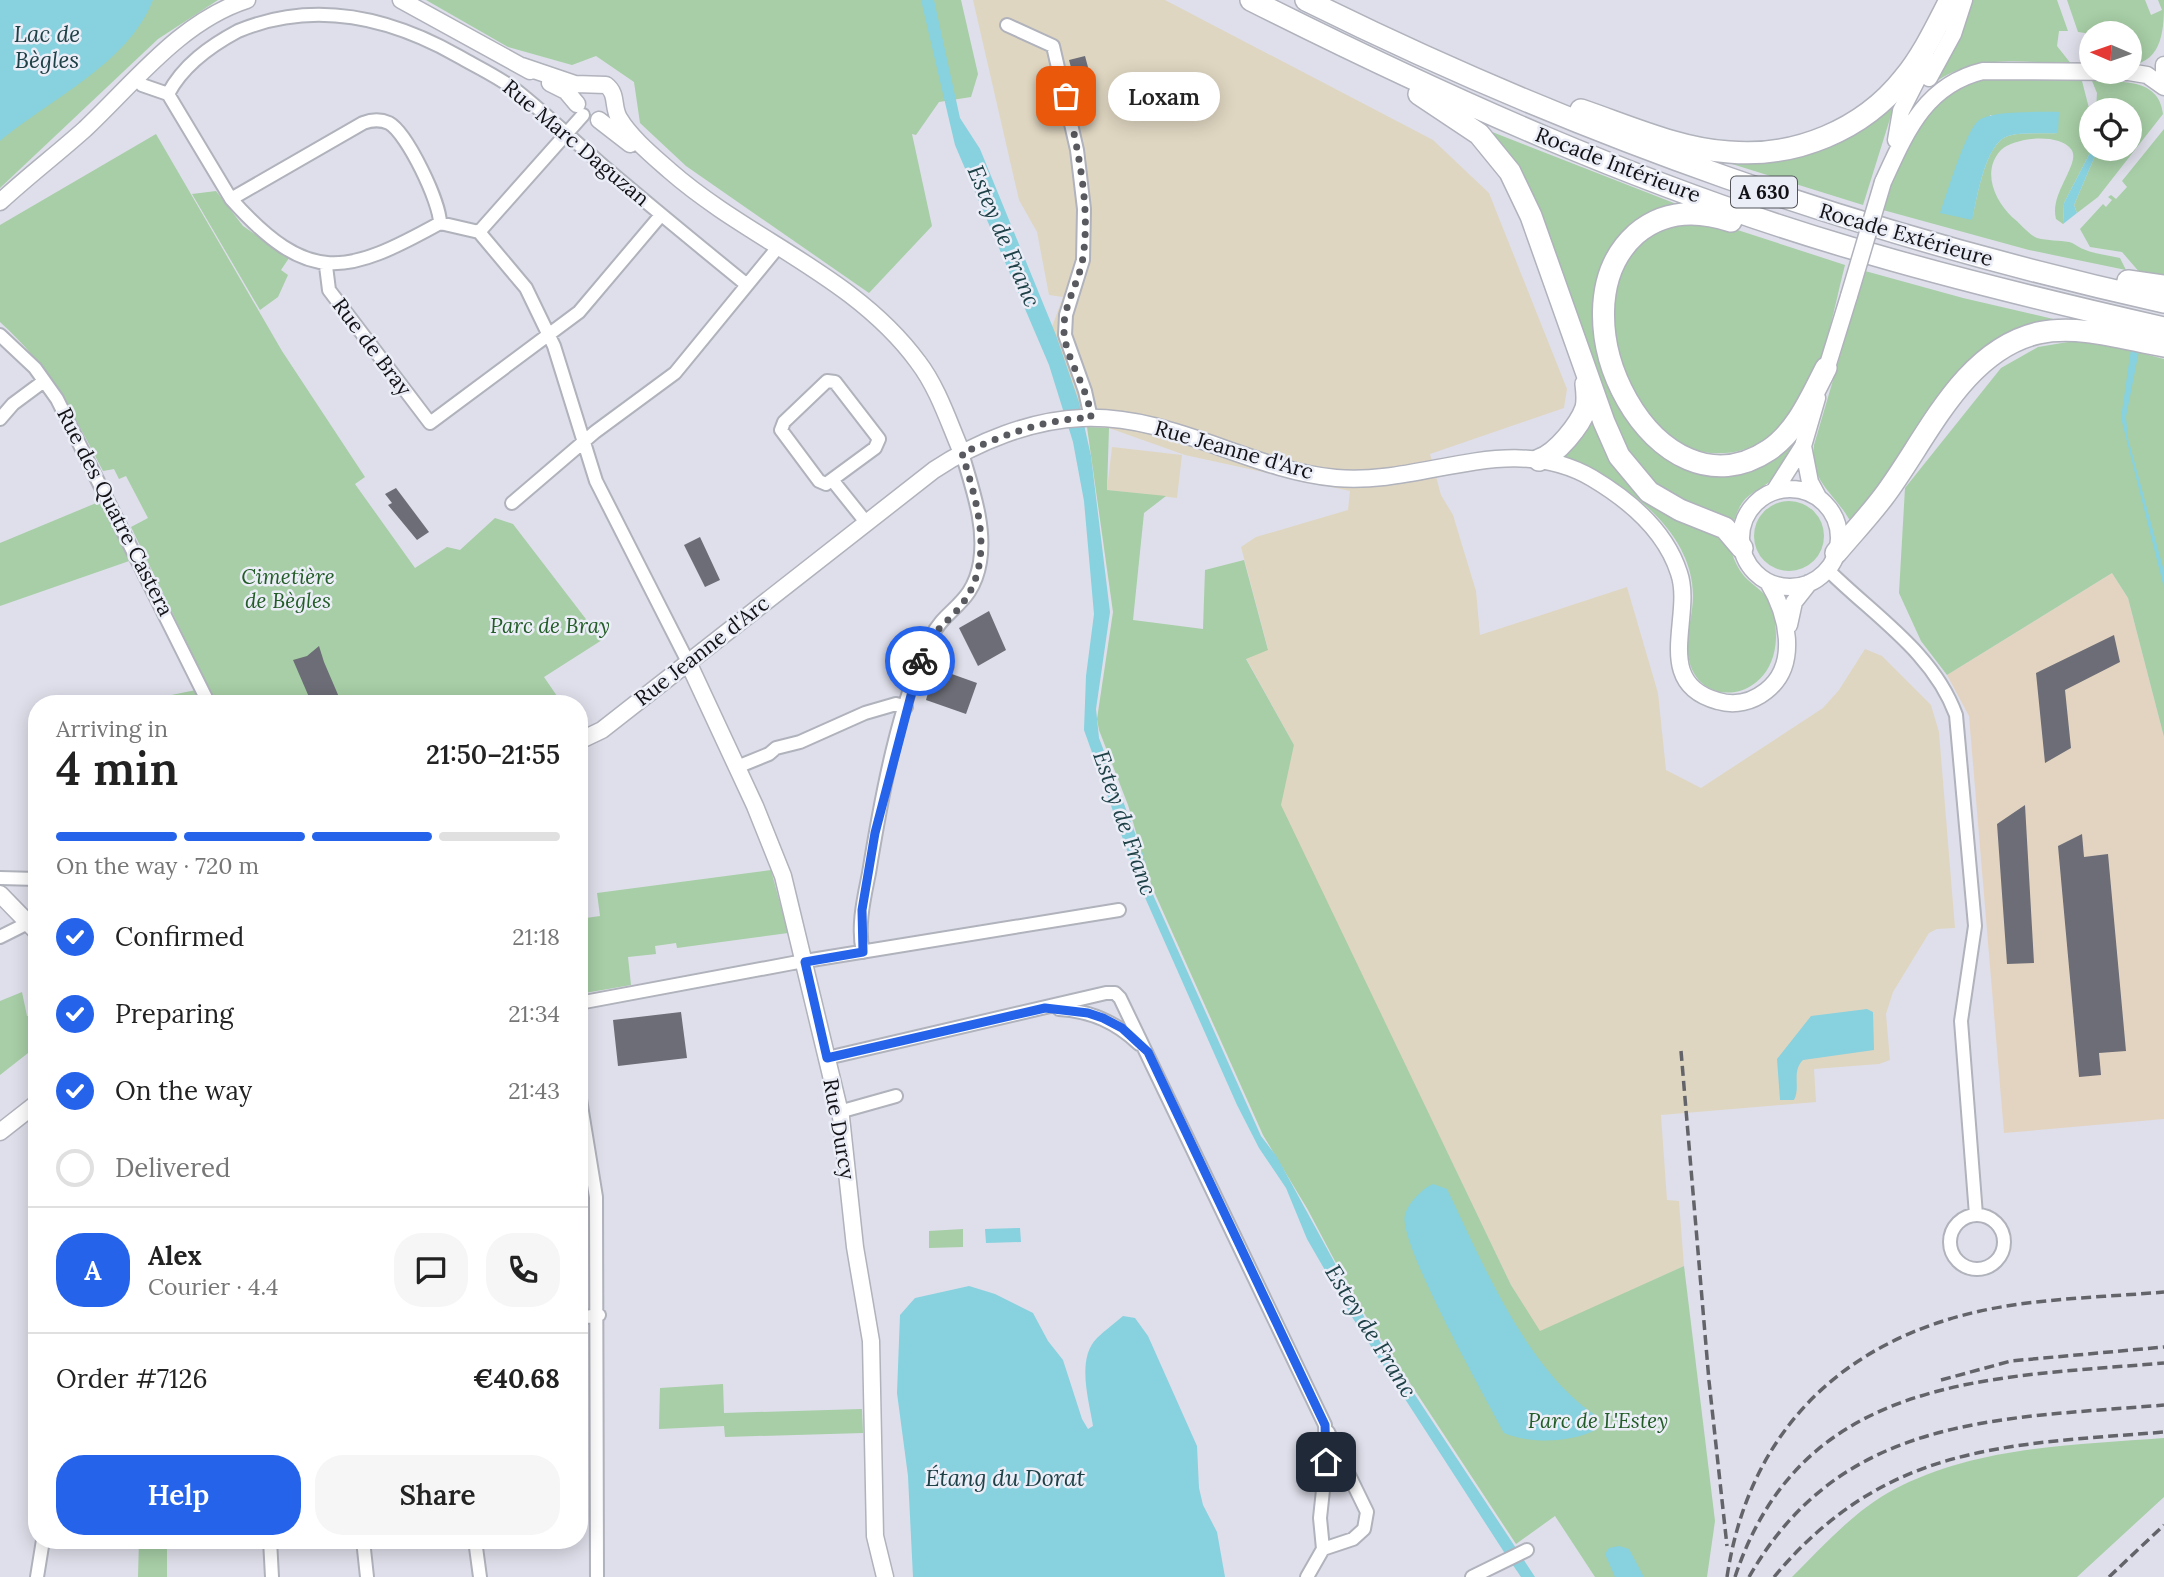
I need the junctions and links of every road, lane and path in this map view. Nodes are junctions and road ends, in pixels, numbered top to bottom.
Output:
1 (247, 0) edge
2 (401, 0) edge
3 (1251, 0) edge
4 (1306, 0) edge
5 (1950, 0) edge
6 (1964, 0) edge
7 (1007, 25) dead end
8 (1380, 37) junction
9 (1371, 61) junction
10 (2164, 65) edge
11 (522, 66) junction
12 (138, 80) junction
13 (588, 84) junction
14 (2164, 86) edge
15 (169, 94) junction
16 (615, 106) junction
17 (587, 113) junction
18 (1900, 129) junction
19 (565, 134) junction
20 (47, 164) junction
21 (1883, 182) junction
22 (231, 199) junction
23 (1785, 199) junction
24 (0, 202) edge
25 (0, 212) edge
26 (662, 215) junction
27 (440, 223) junction
28 (479, 232) junction
29 (777, 249) junction
30 (326, 265) junction
31 (747, 285) junction
32 (2164, 286) edge
33 (2049, 301) junction
34 (2164, 302) edge
35 (2164, 328) edge
36 (0, 335) edge
37 (550, 337) junction
38 (2164, 346) edge
39 (1585, 368) junction
40 (1826, 368) junction
41 (44, 381) junction
42 (1087, 418) junction
43 (0, 419) edge
44 (583, 443) junction
45 (1803, 446) junction
46 (962, 453) junction
47 (1539, 460) junction
48 (833, 481) junction
49 (1775, 491) junction
50 (1818, 497) junction
51 (512, 503) dead end
52 (865, 521) junction
53 (1742, 548) junction
54 (1832, 561) junction
55 (1768, 582) junction
56 (1809, 583) junction
57 (1787, 634) junction
58 (688, 662) junction
59 (205, 695) edge
60 (906, 707) junction
61 (588, 737) edge
62 (737, 767) junction
63 (0, 878) edge
64 (28, 880) edge
65 (0, 894) edge
66 (1119, 910) dead end
67 (28, 924) edge
68 (28, 929) edge
69 (0, 937) edge
70 (863, 952) junction
71 (805, 962) junction
72 (588, 1001) edge
73 (1045, 1008) junction
74 (1148, 1052) junction
75 (827, 1058) junction
76 (896, 1096) dead end
77 (28, 1110) edge
78 (839, 1112) junction
79 (0, 1132) edge
80 (588, 1148) edge
81 (1976, 1215) junction
82 (598, 1315) junction
83 (588, 1317) edge
84 (1325, 1425) junction
85 (42, 1549) edge
86 (270, 1549) edge
87 (364, 1549) edge
88 (476, 1549) edge
89 (1323, 1549) junction
90 (1523, 1551) dead end
91 (37, 1577) edge
92 (272, 1577) edge
93 (367, 1577) edge
94 (480, 1577) edge
95 (597, 1577) edge
96 (885, 1577) edge
97 (1307, 1577) edge
98 (1472, 1577) edge

1 - 12 street
2 - 11 street
3 - 9 highway, Rocade Intérieure / A 630
4 - 8 highway, Rocade Extérieure / A 630
5 - 8 highway
5 - 18 street
6 - 18 street
7 - 42 street
8 - 23 highway, Rocade Extérieure / A 630
9 - 33 highway, Rocade Intérieure / A 630
9 - 39 highway
10 - 14 street
11 - 13 street
11 - 17 street
12 - 15 street
12 - 20 street
13 - 16 street
13 - 17 street
14 - 21 street
15 - 19 street, Rue Marc Daguzan
15 - 22 street
16 - 17 street
16 - 29 street
17 - 19 street
17 - 29 street
18 - 21 street
19 - 26 street, Rue Marc Daguzan
19 - 28 street
20 - 24 street
20 - 25 street
21 - 40 street, bridge
22 - 27 street
22 - 30 street
23 - 32 highway
23 - 34 highway, Rocade Extérieure / A 630
26 - 31 street, Rue Marc Daguzan
26 - 37 street
27 - 28 street
27 - 30 street
28 - 37 street
29 - 31 street
29 - 46 street
30 - 37 street, Rue de Bray
31 - 44 street
33 - 35 highway, Rocade Intérieure / A 630
33 - 40 highway
36 - 41 street, Rue des Quatre Castera
37 - 44 street
38 - 54 highway
39 - 47 highway
39 - 53 highway
40 - 45 street
41 - 43 street
41 - 59 street, Rue des Quatre Castera
42 - 46 street, Rue Jeanne d'Arc
42 - 47 street, Rue Jeanne d'Arc
44 - 51 street
44 - 58 street
45 - 49 street
45 - 50 street
46 - 52 street, Rue Jeanne d'Arc
46 - 60 street
47 - 57 street, Rue Jeanne d'Arc
48 - 48 street
48 - 52 street
49 - 50 street
49 - 53 street
50 - 54 street
52 - 58 street, Rue Jeanne d'Arc
53 - 55 street
54 - 56 street
54 - 81 street
55 - 56 street
55 - 57 street, Rue Jeanne d'Arc
56 - 57 street, Rue Jeanne d'Arc
58 - 61 street, Rue Jeanne d'Arc
58 - 62 street, Rue Durcy
60 - 62 street
60 - 70 street
62 - 71 street, Rue Durcy
63 - 64 street
65 - 67 street
66 - 70 street
68 - 69 street
70 - 71 street
71 - 72 street
71 - 75 street, Rue Durcy
73 - 74 street
73 - 74 street
73 - 75 street
74 - 84 street
75 - 78 street, Rue Durcy
76 - 78 street
77 - 79 street
78 - 96 street, Rue Durcy
80 - 82 street
81 - 81 street
82 - 83 street
82 - 95 street
84 - 89 street
84 - 89 street
85 - 91 street
86 - 92 street
87 - 93 street
88 - 94 street
89 - 97 street
90 - 98 street

